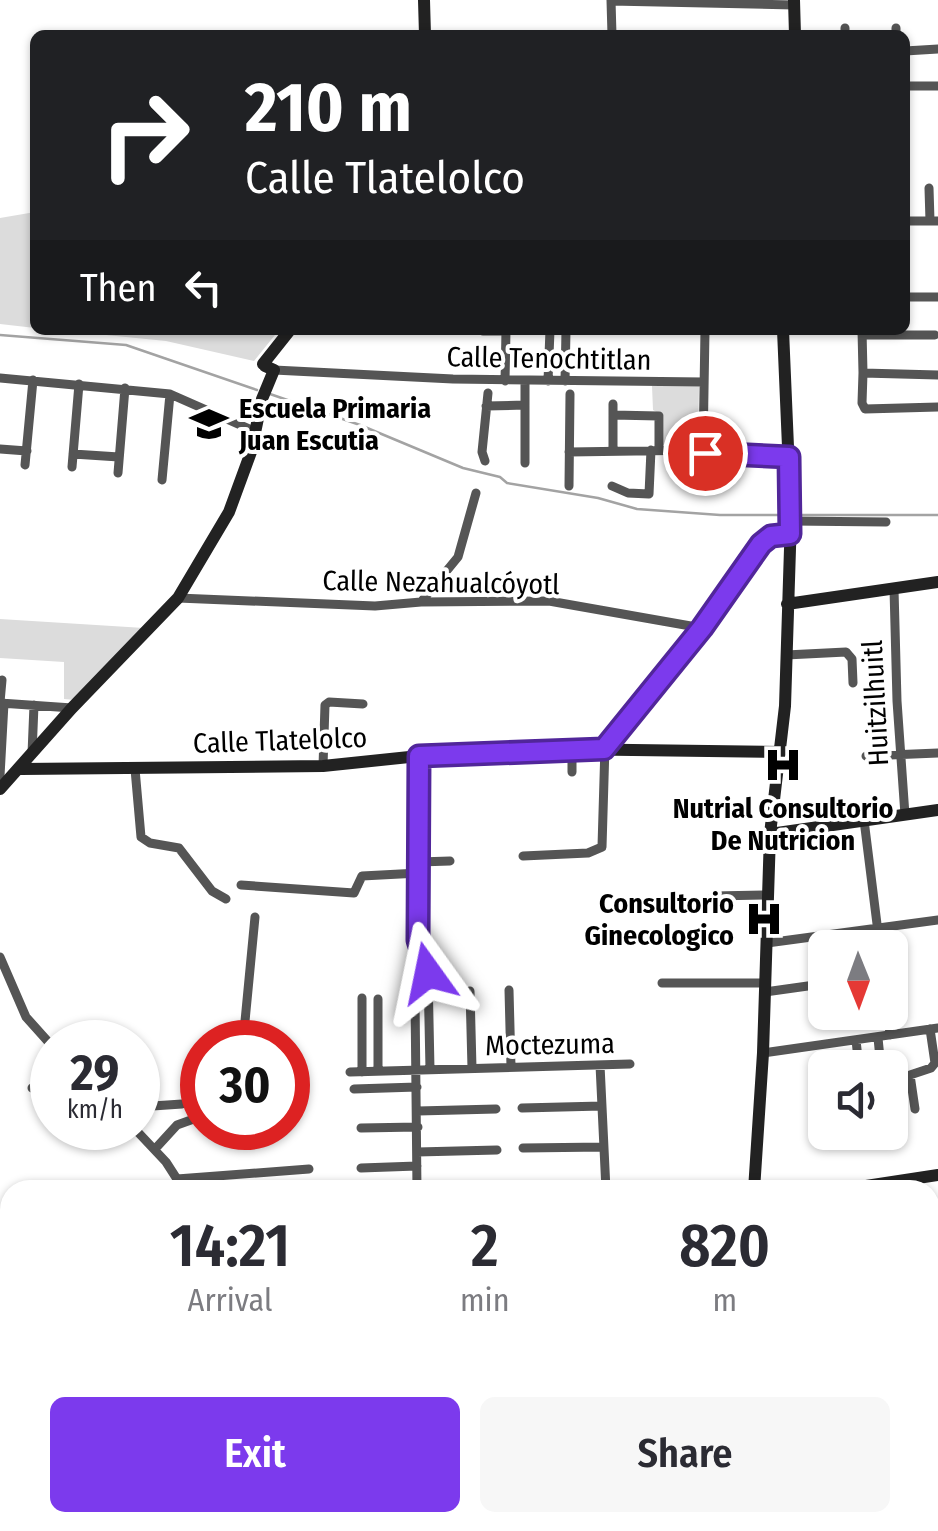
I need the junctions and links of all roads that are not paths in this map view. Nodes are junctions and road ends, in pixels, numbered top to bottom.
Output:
1 (424, 0) edge
2 (611, 1) edge
3 (794, 3) edge
4 (425, 30) edge
5 (612, 30) edge
6 (794, 30) edge
7 (938, 49) edge
8 (910, 50) edge
9 (910, 86) edge
10 (938, 86) edge
11 (929, 188) dead end
12 (934, 221) edge
13 (910, 297) edge
14 (938, 297) edge
15 (910, 334) edge
16 (287, 335) edge
17 (506, 335) edge
18 (550, 335) edge
19 (566, 335) edge
20 (705, 335) edge
21 (783, 335) edge
22 (862, 335) edge
23 (935, 335) dead end
24 (268, 367) junction
25 (864, 373) junction
26 (938, 375) edge
27 (0, 378) edge
28 (32, 380) junction
29 (505, 381) junction
30 (525, 381) junction
31 (548, 381) junction
32 (565, 381) junction
33 (704, 382) junction
34 (78, 384) junction
35 (125, 388) junction
36 (488, 393) dead end
37 (170, 394) junction
38 (570, 394) dead end
39 (525, 405) junction
40 (486, 406) junction
41 (938, 407) edge
42 (256, 432) junction
43 (0, 449) edge
44 (613, 450) junction
45 (655, 450) junction
46 (703, 450) junction
47 (26, 451) junction
48 (569, 452) junction
49 (73, 454) junction
50 (120, 457) junction
51 (789, 457) junction
52 (485, 462) dead end
53 (525, 463) dead end
54 (25, 465) dead end
55 (72, 467) dead end
56 (118, 473) dead end
57 (162, 480) dead end
58 (569, 486) dead end
59 (612, 486) dead end
60 (476, 494) dead end
61 (791, 522) junction
62 (886, 522) dead end
63 (938, 582) edge
64 (894, 589) junction
65 (178, 598) junction
66 (420, 602) junction
67 (787, 604) junction
68 (702, 628) junction
69 (786, 655) junction
70 (2, 680) edge
71 (853, 683) dead end
72 (2, 702) edge
73 (363, 704) dead end
74 (34, 705) junction
75 (72, 708) junction
76 (572, 749) junction
77 (604, 749) junction
78 (781, 752) junction
79 (938, 753) edge
80 (900, 755) junction
81 (419, 756) junction
82 (866, 756) dead end
83 (32, 757) junction
84 (323, 766) junction
85 (20, 769) junction
86 (135, 769) junction
87 (572, 772) dead end
88 (2, 787) edge
89 (938, 810) edge
90 (905, 815) junction
91 (864, 820) junction
92 (770, 834) junction
93 (523, 856) dead end
94 (450, 861) dead end
95 (419, 862) junction
96 (419, 873) junction
97 (241, 885) dead end
98 (768, 894) junction
99 (713, 896) dead end
100 (226, 900) dead end
101 (255, 917) dead end
102 (938, 920) edge
103 (878, 928) junction
104 (767, 943) junction
105 (0, 957) edge
106 (662, 983) dead end
107 (808, 985) edge
108 (766, 987) junction
109 (509, 990) dead end
110 (470, 991) dead end
111 (416, 996) dead end
112 (362, 998) dead end
113 (378, 999) dead end
114 (244, 1020) edge
115 (30, 1021) edge
116 (934, 1029) edge
117 (890, 1030) edge
118 (890, 1036) junction
119 (878, 1038) junction
120 (856, 1040) junction
121 (857, 1050) edge
122 (880, 1050) edge
123 (763, 1053) junction
124 (630, 1064) dead end
125 (600, 1065) junction
126 (511, 1067) junction
127 (472, 1068) junction
128 (416, 1070) junction
129 (430, 1070) junction
130 (378, 1071) junction
131 (350, 1072) dead end
132 (362, 1072) junction
133 (417, 1086) junction
134 (354, 1090) dead end
135 (602, 1106) junction
136 (522, 1108) dead end
137 (496, 1109) dead end
138 (914, 1109) dead end
139 (418, 1112) junction
140 (180, 1124) edge
141 (418, 1126) junction
142 (361, 1128) dead end
143 (160, 1144) edge
144 (604, 1147) junction
145 (523, 1148) dead end
146 (156, 1150) edge
147 (497, 1150) dead end
148 (417, 1152) junction
149 (417, 1166) junction
150 (361, 1168) dead end
151 (309, 1169) dead end
152 (177, 1179) joint
153 (418, 1180) edge
154 (606, 1180) edge
155 (755, 1180) edge

1 - 4 main road
2 - 3 street
2 - 5 street
3 - 6 main road
7 - 8 street
9 - 10 street
11 - 12 street
13 - 14 street
15 - 23 street
16 - 24 main road
17 - 29 street
18 - 31 street
19 - 32 street
20 - 33 street
21 - 51 main road
22 - 25 street
24 - 29 street, Calle Tenochtitlan
24 - 42 main road
25 - 26 street
25 - 41 street
27 - 28 street
28 - 34 street
28 - 47 street
29 - 30 street, Calle Tenochtitlan
30 - 31 street, Calle Tenochtitlan
30 - 39 street
31 - 32 street, Calle Tenochtitlan
32 - 33 street, Calle Tenochtitlan
33 - 46 street
34 - 35 street
34 - 49 street
35 - 37 street
35 - 50 street
36 - 40 street
37 - 42 street
37 - 57 street
38 - 48 street
39 - 40 street
39 - 53 street
40 - 52 street
42 - 65 main road
43 - 47 street
44 - 45 street
44 - 45 street
44 - 48 street
45 - 46 street
45 - 59 street
46 - 51 street
47 - 54 street
48 - 58 street
49 - 50 street
49 - 55 street
50 - 56 street
51 - 61 main road
60 - 66 street
61 - 62 street
61 - 67 main road
61 - 68 street
63 - 64 main road
64 - 67 main road
64 - 80 street, Huitzilhuitl
65 - 66 street, Calle Nezahualcóyotl
65 - 75 main road
66 - 68 street, Calle Nezahualcóyotl
67 - 69 main road
68 - 77 street
69 - 71 street
69 - 78 main road
70 - 72 street
72 - 74 street
72 - 88 street
73 - 84 street
74 - 75 street
74 - 83 street
75 - 83 main road
76 - 77 main road, Calle Tlatelolco
76 - 81 main road, Calle Tlatelolco
76 - 87 street
77 - 78 main road, Calle Tlatelolco
77 - 93 street
78 - 92 main road
79 - 80 street
80 - 82 street
80 - 90 street, Huitzilhuitl
81 - 84 main road, Calle Tlatelolco
81 - 95 street
83 - 85 main road
84 - 86 main road, Calle Tlatelolco
85 - 86 main road, Calle Tlatelolco
85 - 88 main road
86 - 100 street
89 - 90 main road
90 - 91 main road
91 - 92 main road
91 - 103 street
92 - 98 main road
94 - 95 street
95 - 96 street
96 - 97 street
96 - 129 street
98 - 99 street
98 - 104 main road
101 - 114 street
102 - 103 street
103 - 104 street
104 - 108 main road
105 - 115 street
106 - 108 street
107 - 108 street
108 - 123 main road
109 - 126 street
110 - 127 street
111 - 128 street
112 - 132 street
113 - 130 street
116 - 118 street
116 - 138 street
117 - 118 street
118 - 119 street
119 - 120 street
119 - 122 street
120 - 121 street
120 - 123 street
123 - 155 main road
124 - 125 street, Moctezuma
125 - 126 street, Moctezuma
125 - 135 street
126 - 127 street, Moctezuma
127 - 129 street, Moctezuma
128 - 129 street, Moctezuma
128 - 130 street, Moctezuma
128 - 133 street
130 - 132 street, Moctezuma
131 - 132 street, Moctezuma
133 - 134 street
133 - 139 street
135 - 136 street
135 - 144 street
137 - 139 street
139 - 141 street
140 - 143 street
141 - 142 street
141 - 148 street
144 - 145 street
144 - 154 street
146 - 152 street
147 - 148 street
148 - 149 street
149 - 150 street
149 - 153 street
151 - 152 street

